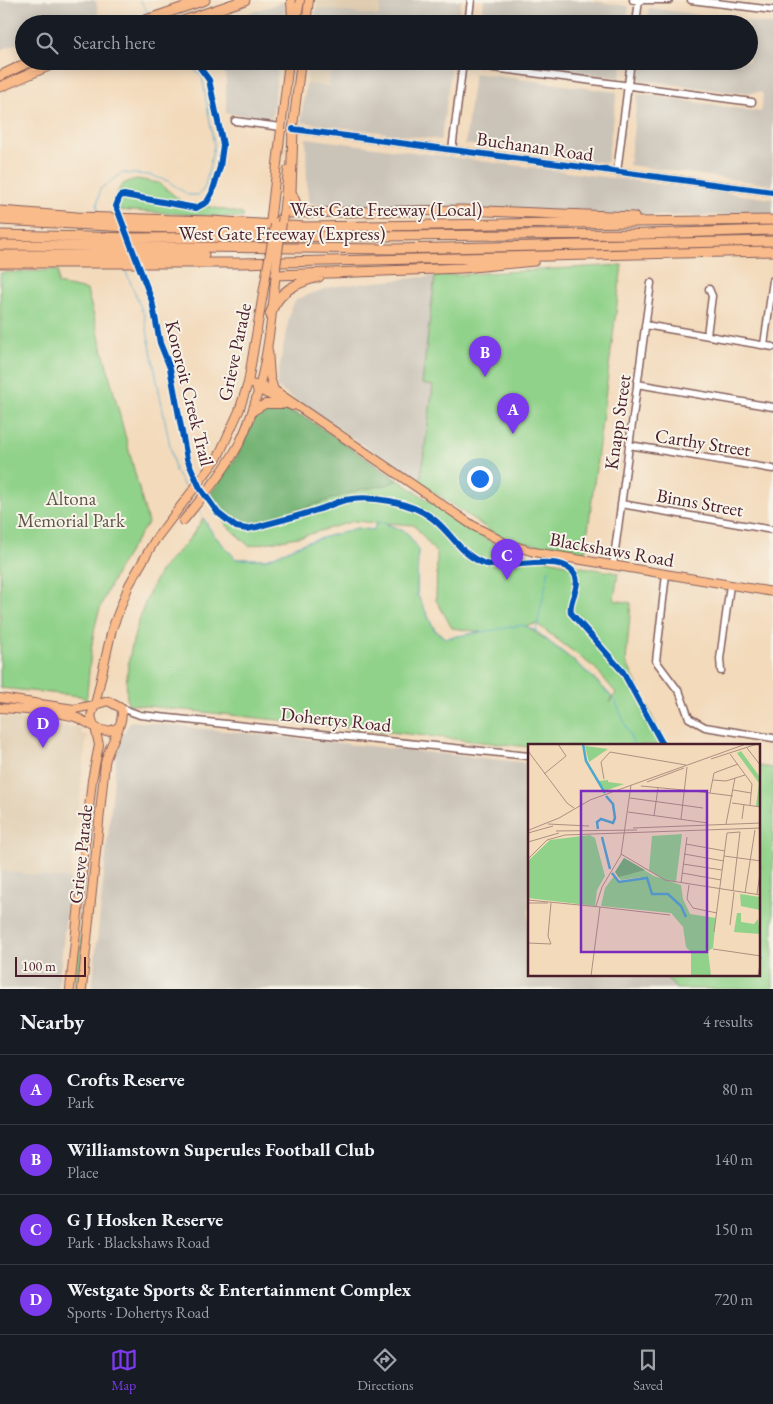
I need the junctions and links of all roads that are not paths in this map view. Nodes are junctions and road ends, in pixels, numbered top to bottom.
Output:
1 (205, 0) edge
2 (245, 0) edge
3 (291, 0) edge
4 (300, 0) edge
5 (309, 0) edge
6 (471, 0) edge
7 (637, 0) edge
8 (669, 0) edge
9 (691, 0) edge
10 (698, 0) edge
11 (773, 10) edge
12 (160, 15) edge
13 (199, 15) edge
14 (293, 15) edge
15 (296, 15) edge
16 (307, 15) edge
17 (469, 15) edge
18 (636, 15) edge
19 (15, 69) edge
20 (39, 70) edge
21 (288, 70) edge
22 (300, 70) edge
23 (462, 70) edge
24 (515, 70) edge
25 (629, 70) edge
26 (0, 76) edge
27 (627, 85) junction
28 (1, 86) edge
29 (752, 102) dead end
30 (235, 122) dead end
31 (281, 127) junction
32 (293, 129) junction
33 (452, 150) junction
34 (617, 172) junction
35 (773, 192) edge
36 (0, 211) edge
37 (308, 213) junction
38 (283, 215) junction
39 (0, 220) edge
40 (773, 220) edge
41 (77, 221) junction
42 (272, 224) junction
43 (306, 227) junction
44 (773, 230) edge
45 (0, 235) edge
46 (773, 241) edge
47 (0, 245) edge
48 (773, 251) edge
49 (0, 255) edge
50 (94, 256) junction
51 (142, 256) junction
52 (569, 256) junction
53 (0, 262) edge
54 (267, 270) junction
55 (276, 271) junction
56 (346, 271) junction
57 (772, 280) edge
58 (651, 283) dead end
59 (709, 289) dead end
60 (270, 314) junction
61 (645, 325) junction
62 (707, 335) junction
63 (267, 344) junction
64 (764, 345) junction
65 (773, 347) edge
66 (248, 383) junction
67 (637, 384) junction
68 (260, 388) junction
69 (274, 390) junction
70 (286, 404) junction
71 (773, 407) edge
72 (253, 412) junction
73 (305, 412) junction
74 (629, 445) junction
75 (773, 469) edge
76 (621, 504) junction
77 (183, 521) dead end
78 (773, 530) edge
79 (613, 565) junction
80 (666, 574) junction
81 (730, 585) junction
82 (773, 592) edge
83 (722, 671) dead end
84 (0, 698) edge
85 (95, 705) junction
86 (120, 707) junction
87 (0, 708) edge
88 (140, 715) junction
89 (120, 725) junction
90 (94, 727) junction
91 (773, 738) edge
92 (528, 756) edge
93 (70, 989) edge
94 (82, 989) edge

1 - 12 highway
2 - 13 highway
3 - 14 main road
4 - 15 main road
5 - 16 main road
6 - 17 street
7 - 8 street
7 - 18 street
9 - 10 street
10 - 11 street
19 - 26 highway
20 - 28 highway
21 - 31 main road, Grieve Parade
22 - 32 main road, Grieve Parade
23 - 33 street
24 - 27 street
25 - 27 street
27 - 29 street
27 - 34 street
30 - 31 street
31 - 32 main road
31 - 42 main road, Grieve Parade
32 - 33 street, Buchanan Road
32 - 37 highway
32 - 38 main road, Grieve Parade
33 - 34 street, Buchanan Road
34 - 35 street, Buchanan Road
36 - 41 highway, West Gate Freeway (Local)
37 - 38 highway
37 - 40 highway
38 - 42 main road
38 - 55 main road, Grieve Parade, bridge
39 - 41 highway
40 - 43 highway, West Gate Freeway (Local)
41 - 43 highway, West Gate Freeway (Local)
41 - 43 highway
42 - 54 main road, Grieve Parade, bridge
44 - 45 highway, West Gate Freeway (Express)
46 - 51 highway, West Gate Freeway (Express)
47 - 50 highway, West Gate Freeway (Express)
48 - 52 highway
49 - 50 highway
50 - 51 highway, West Gate Freeway (Express)
50 - 51 highway
50 - 53 highway
51 - 52 highway
52 - 56 highway
54 - 55 main road
54 - 66 main road, Grieve Parade
55 - 56 highway
55 - 60 main road, Grieve Parade
56 - 60 highway
57 - 64 street
58 - 61 street, Knapp Street
59 - 62 street
60 - 63 main road, Grieve Parade
61 - 62 street
61 - 67 street, Knapp Street
62 - 64 street
63 - 68 main road, Grieve Parade
63 - 69 main road
64 - 65 street
66 - 68 main road
66 - 85 main road, Grieve Parade
67 - 71 street
67 - 74 street, Knapp Street
68 - 69 main road, Blackshaws Road
68 - 70 main road, Blackshaws Road
68 - 72 main road, Grieve Parade
69 - 73 main road, Blackshaws Road
70 - 72 main road
70 - 73 main road, Blackshaws Road
72 - 77 main road, Grieve Parade
73 - 79 main road, Blackshaws Road
74 - 75 street, Carthy Street
74 - 76 street, Knapp Street
76 - 78 street, Binns Street
76 - 79 street, Knapp Street
79 - 80 main road, Blackshaws Road
80 - 81 main road, Blackshaws Road
80 - 91 street
81 - 82 main road, Blackshaws Road
81 - 83 street
84 - 85 main road
85 - 86 main road
85 - 90 main road
86 - 88 street, Dohertys Road
86 - 89 main road
87 - 90 main road
88 - 89 street
88 - 92 street, Dohertys Road
89 - 90 main road
89 - 94 main road, Grieve Parade
90 - 93 main road, Grieve Parade

